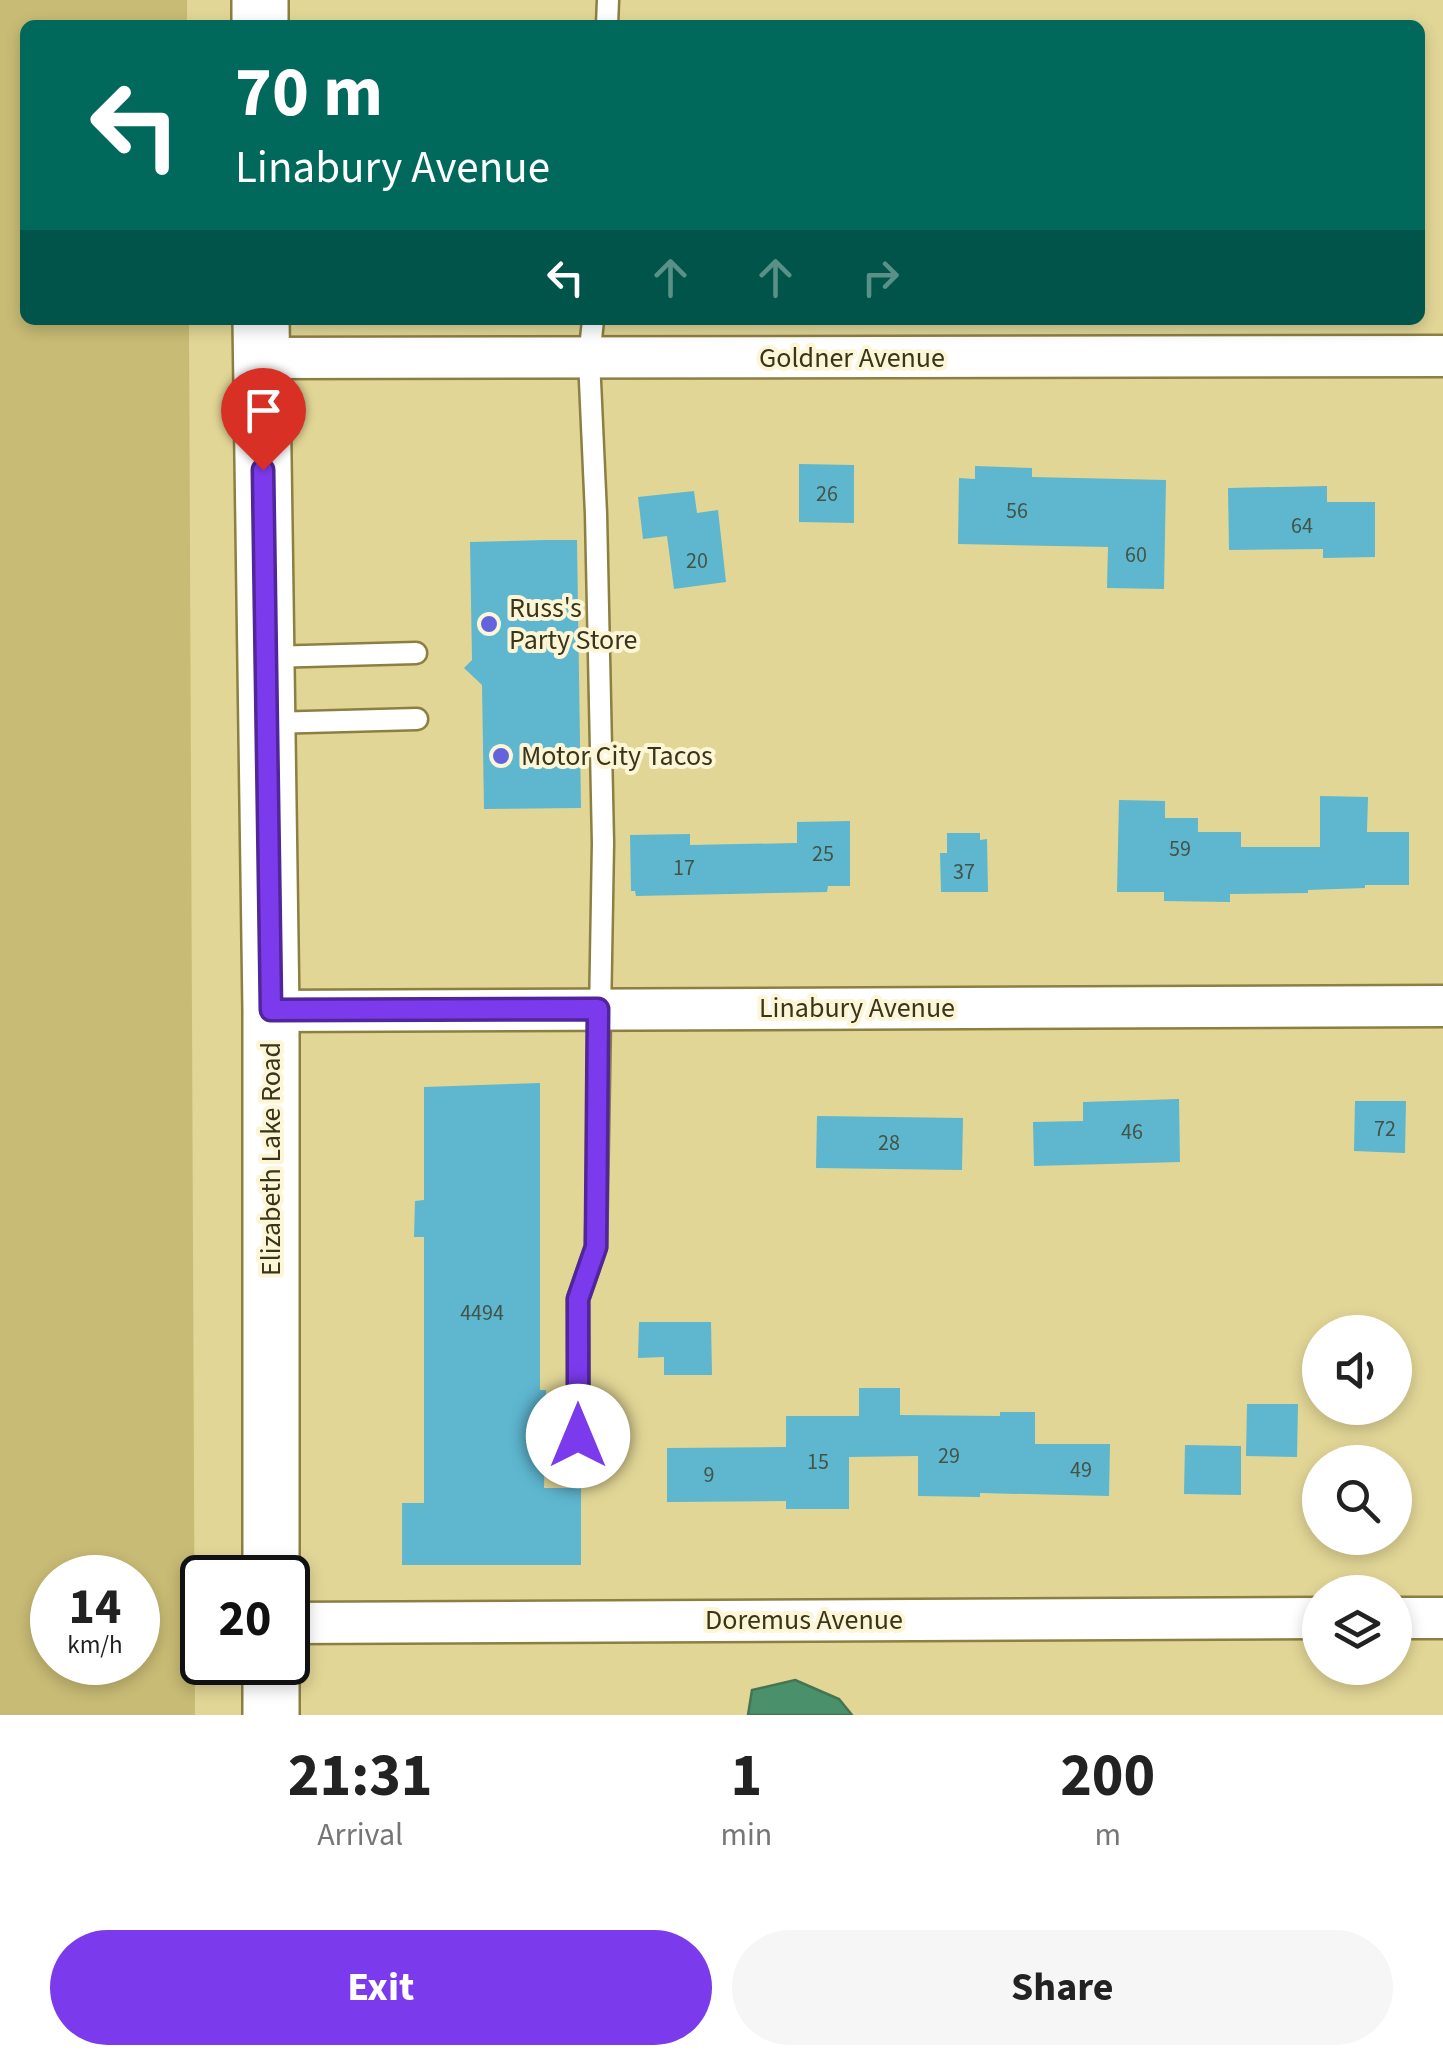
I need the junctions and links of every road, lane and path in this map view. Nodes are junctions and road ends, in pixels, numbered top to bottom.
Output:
1 (262, 339) edge
2 (591, 339) edge
3 (1443, 356) edge
4 (416, 654) dead end
5 (266, 657) junction
6 (417, 718) dead end
7 (267, 723) junction
8 (1443, 1006) edge
9 (598, 1009) junction
10 (271, 1010) junction
11 (579, 1470) dead end
12 (271, 1555) edge
13 (1302, 1618) edge
14 (1412, 1618) edge
15 (1443, 1618) edge
16 (310, 1624) edge
17 (271, 1685) edge
18 (271, 1715) edge

1 - 2 street, Goldner Avenue
1 - 5 main road, Elizabeth Lake Road
2 - 3 street, Goldner Avenue
2 - 9 lane
4 - 5 lane
5 - 7 main road, Elizabeth Lake Road
6 - 7 lane
7 - 10 main road, Elizabeth Lake Road
8 - 9 street, Linabury Avenue
9 - 10 street, Linabury Avenue
9 - 11 lane
10 - 12 main road, Elizabeth Lake Road
13 - 16 street, Doremus Avenue
14 - 15 street
17 - 18 main road

